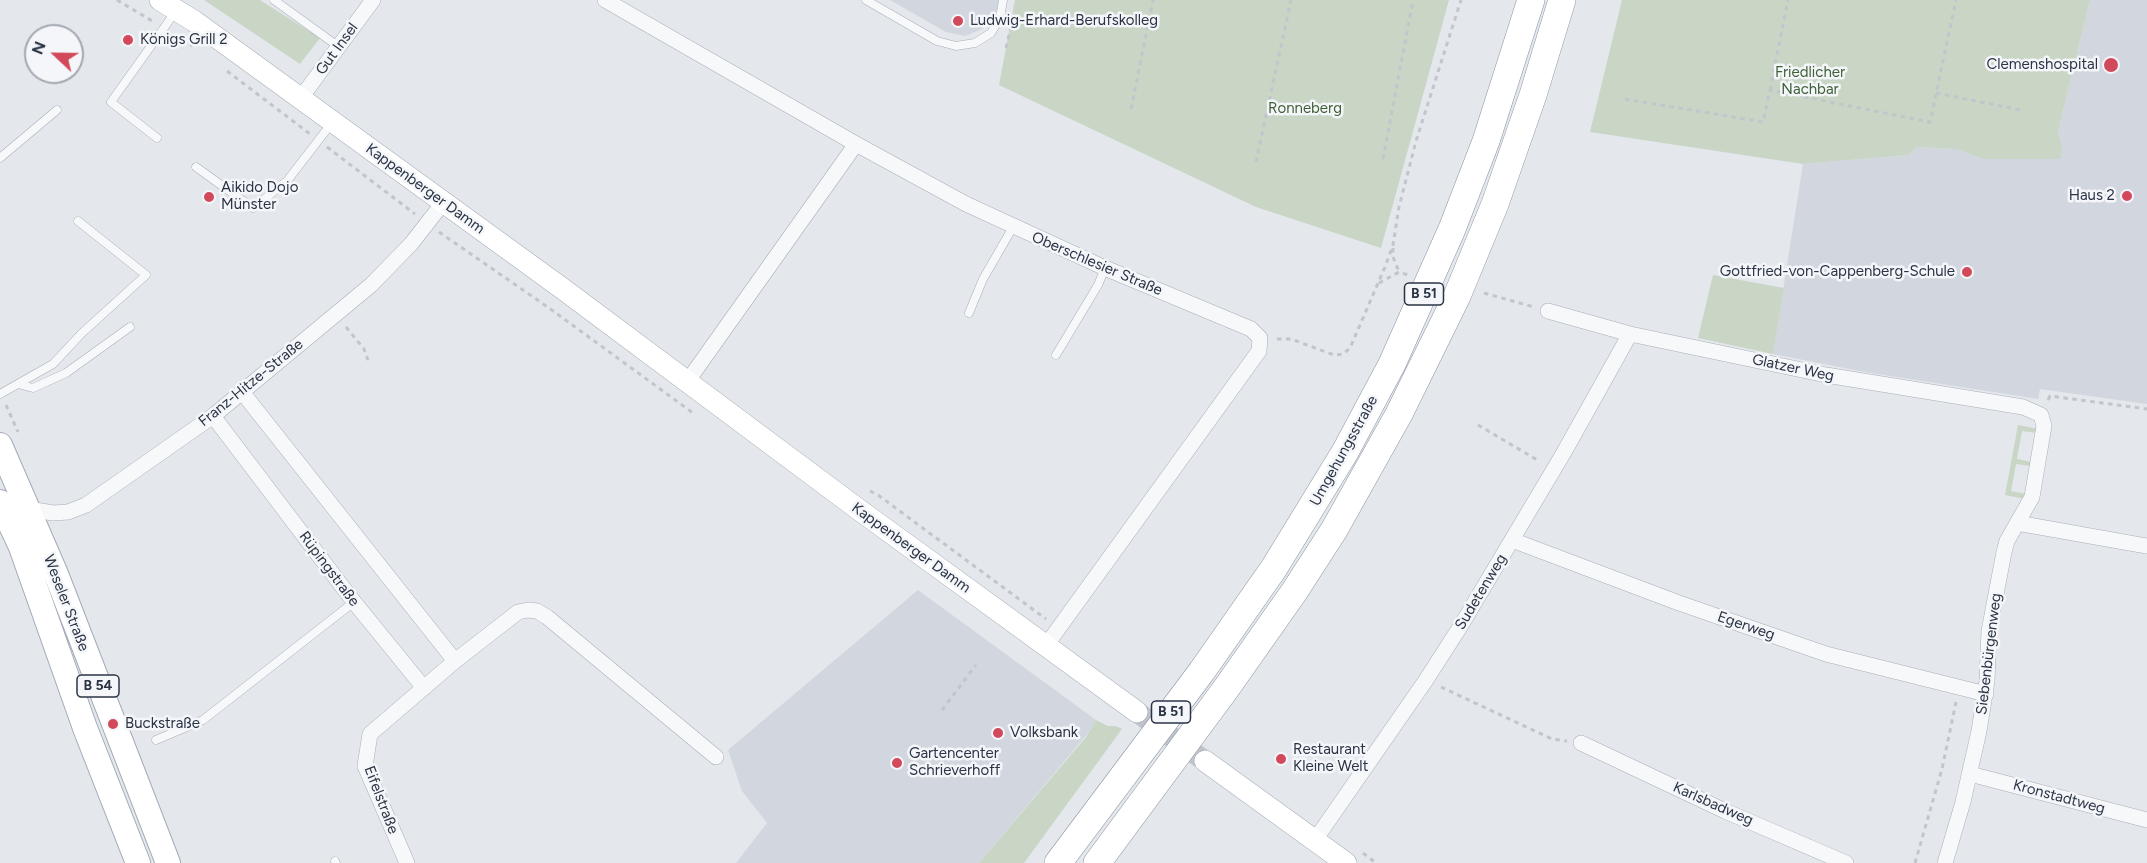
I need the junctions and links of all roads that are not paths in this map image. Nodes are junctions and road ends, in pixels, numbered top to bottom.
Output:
1 (274, 0) edge
2 (373, 0) edge
3 (605, 0) edge
4 (866, 0) edge
5 (1003, 0) edge
6 (1531, 0) edge
7 (1562, 0) edge
8 (168, 5) edge
9 (339, 47) junction
10 (300, 99) junction
11 (57, 110) dead end
12 (333, 122) junction
13 (157, 138) dead end
14 (856, 144) junction
15 (0, 158) edge
16 (196, 167) dead end
17 (443, 203) junction
18 (78, 221) dead end
19 (1013, 227) junction
20 (1105, 268) junction
21 (1548, 311) road end
22 (969, 313) dead end
23 (130, 327) dead end
24 (1630, 334) junction
25 (1056, 355) dead end
26 (687, 382) junction
27 (18, 384) junction
28 (242, 392) junction
29 (0, 394) edge
30 (2041, 415) joint
31 (213, 416) junction
32 (0, 445) edge
33 (0, 502) edge
34 (29, 509) junction
35 (2017, 523) junction
36 (1512, 540) junction
37 (2147, 546) edge
38 (354, 602) junction
39 (1045, 647) junction
40 (455, 661) junction
41 (424, 688) junction
42 (1986, 694) junction
43 (1137, 712) tunnel mouth
44 (156, 740) dead end
45 (1581, 743) road end
46 (716, 757) dead end
47 (1205, 761) tunnel mouth
48 (1970, 774) junction
49 (1149, 794) junction
50 (2147, 820) edge
51 (1315, 840) junction
52 (1058, 860) edge
53 (138, 863) edge
54 (168, 863) edge
55 (407, 863) edge
56 (1097, 863) edge
57 (1109, 863) edge
58 (1346, 863) edge
59 (1846, 863) edge
60 (1945, 863) edge

1 - 9 lane
2 - 9 street, Gut Insel
3 - 14 street, Oberschlesier Straße
4 - 5 lane
6 - 52 highway, Umgehungsstraße / B 51
7 - 49 highway, Umgehungsstraße / B 51
8 - 10 main road, Kappenberger Damm
8 - 13 lane
9 - 10 street, Gut Insel
10 - 12 main road, Kappenberger Damm
11 - 15 lane
12 - 16 lane
12 - 17 main road, Kappenberger Damm
14 - 19 street, Oberschlesier Straße
14 - 26 street
17 - 26 main road, Kappenberger Damm
17 - 28 street, Franz-Hitze-Straße
18 - 27 lane
19 - 20 street, Oberschlesier Straße
19 - 22 lane
20 - 25 lane
20 - 39 street, Oberschlesier Straße
21 - 24 street, Glatzer Weg
23 - 27 lane
24 - 30 street, Glatzer Weg
24 - 36 street, Sudetenweg
26 - 39 main road, Kappenberger Damm
27 - 29 lane
28 - 31 street, Franz-Hitze-Straße
28 - 40 street
30 - 35 street, Siebenbürgenweg
31 - 34 street, Franz-Hitze-Straße
31 - 38 street, Rüpingstraße
32 - 34 main road, Weseler Straße / B 54
33 - 53 main road, Weseler Straße / B 54
34 - 54 main road, Weseler Straße / B 54
35 - 37 street
35 - 42 street, Siebenbürgenweg
36 - 42 street, Egerweg
36 - 51 street, Sudetenweg
38 - 41 street, Rüpingstraße
38 - 44 lane
39 - 43 main road, Kappenberger Damm
40 - 41 street
40 - 46 street
41 - 55 street, Eifelstraße
42 - 48 street, Siebenbürgenweg
45 - 59 street, Karlsbadweg
47 - 51 main road
48 - 50 street, Kronstadtweg
48 - 60 street, Siebenbürgenweg
49 - 56 highway, B 51
49 - 57 highway
51 - 58 main road

